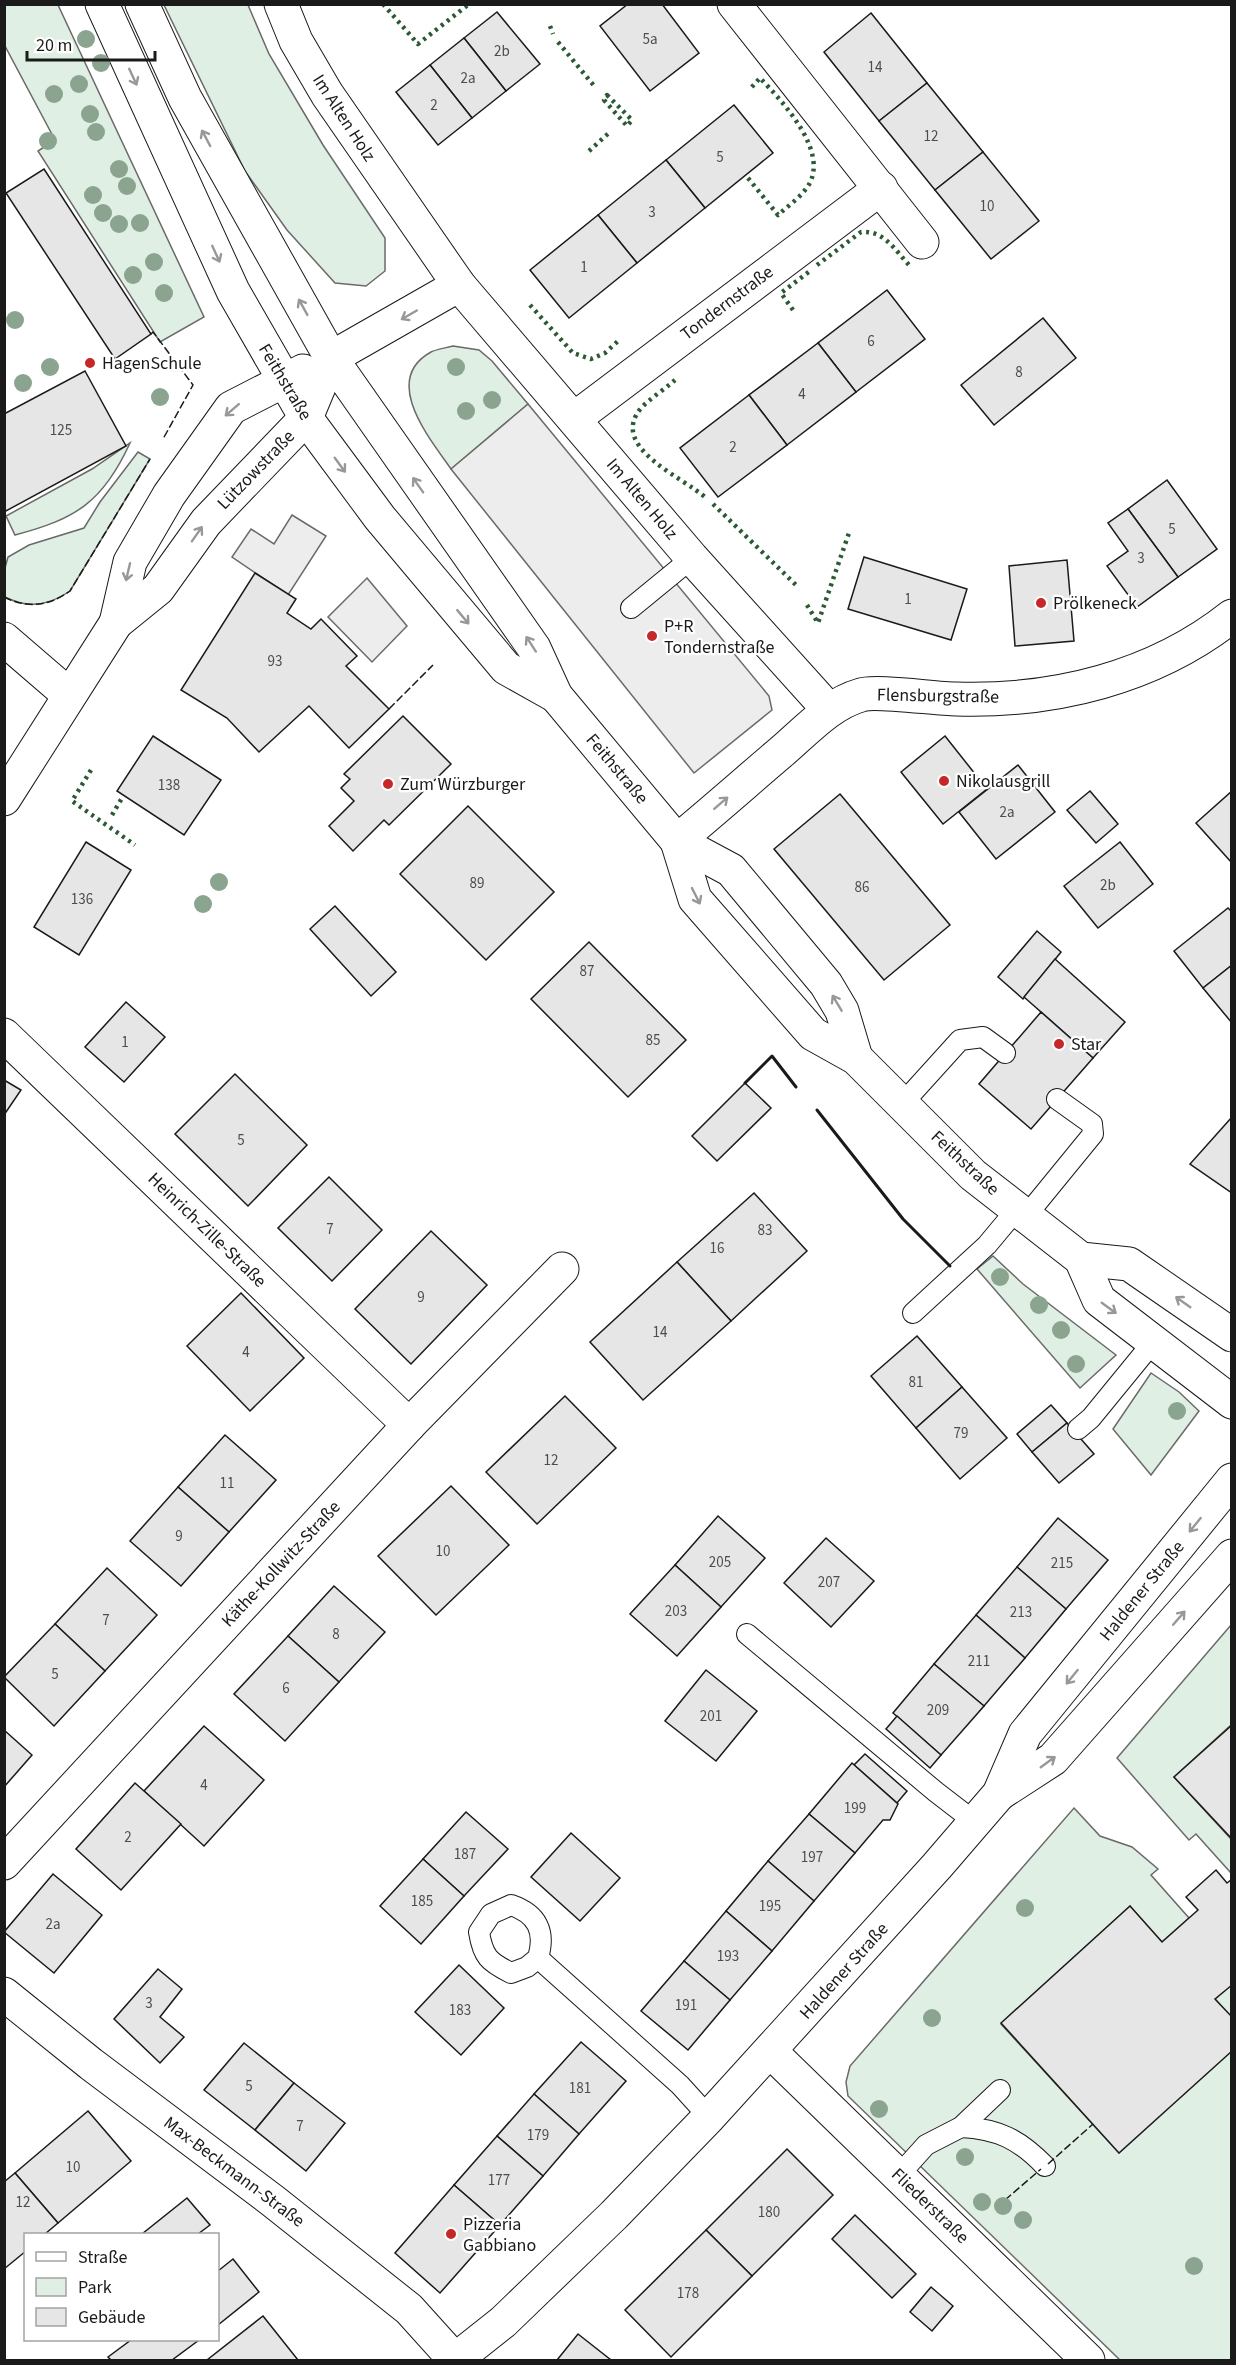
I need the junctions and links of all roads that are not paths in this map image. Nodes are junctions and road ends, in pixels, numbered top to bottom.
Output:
1 (102, 4) edge
2 (142, 4) edge
3 (281, 4) edge
4 (734, 4) edge
5 (881, 188) junction
6 (922, 242) dead end
7 (459, 285) junction
8 (331, 358) junction
9 (282, 380) junction
10 (306, 418) junction
11 (574, 419) junction
12 (692, 558) junction
13 (631, 608) dead end
14 (1232, 616) edge
15 (116, 623) junction
16 (4, 639) edge
17 (69, 695) junction
18 (556, 696) junction
19 (829, 710) junction
20 (4, 799) edge
21 (677, 841) junction
22 (4, 1035) edge
23 (1005, 1053) dead end
24 (856, 1058) junction
25 (1057, 1099) dead end
26 (903, 1103) junction
27 (1022, 1213) junction
28 (1081, 1259) junction
29 (562, 1269) dead end
30 (913, 1312) dead end
31 (1232, 1335) edge
32 (1154, 1341) junction
33 (1232, 1402) edge
34 (409, 1425) junction
35 (1078, 1429) dead end
36 (1232, 1480) edge
37 (1232, 1556) edge
38 (747, 1634) dead end
39 (999, 1794) junction
40 (975, 1822) junction
41 (4, 1863) edge
42 (538, 1958) dead end
43 (4, 1994) edge
44 (771, 2052) junction
45 (1000, 2090) dead end
46 (709, 2117) junction
47 (961, 2127) junction
48 (1045, 2166) dead end
49 (898, 2175) junction
50 (455, 2360) edge
51 (1088, 2361) edge

1 -> 9 street, Feithstraße
8 -> 2 street, Feithstraße
3 - 7 street, Im Alten Holz
4 - 5 street
5 - 6 street
5 - 11 street, Tondernstraße
7 -> 8 street
7 - 11 street, Im Alten Holz
8 - 9 street, Lützowstraße
8 - 10 street, Lützowstraße
18 -> 8 street, Feithstraße
9 - 10 street, Feithstraße
9 -> 15 street, Lützowstraße
15 -> 10 street, Lützowstraße
10 -> 18 street, Feithstraße
11 - 12 street, Im Alten Holz
12 - 13 lane
12 - 19 street, Im Alten Holz
14 - 19 street, Flensburgstraße
15 - 17 street, Lützowstraße
16 - 17 street
17 - 20 street, Lützowstraße
18 - 21 street, Feithstraße
21 -> 19 street, Flensburgstraße
21 -> 24 street, Feithstraße
24 -> 21 street, Feithstraße
22 - 34 street, Heinrich-Zille-Straße
23 - 26 lane
24 - 26 street, Feithstraße
25 - 27 lane
26 - 27 street, Feithstraße
27 - 28 street, Feithstraße
27 - 30 lane
31 -> 28 street
28 -> 32 street, Feithstraße
29 - 34 street, Käthe-Kollwitz-Straße
32 - 33 street, Feithstraße
32 - 35 lane
34 - 41 street, Käthe-Kollwitz-Straße
36 -> 39 street, Haldener Straße
39 -> 37 street, Haldener Straße
38 - 40 lane
39 - 40 street, Haldener Straße
40 - 44 street, Haldener Straße
42 - 46 lane
43 - 50 street, Max-Beckmann-Straße
44 - 46 street, Haldener Straße
44 - 49 street, Fliederstraße
45 - 47 lane
46 - 50 street, Haldener Straße
47 - 48 lane
47 - 49 lane
49 - 51 street, Fliederstraße

